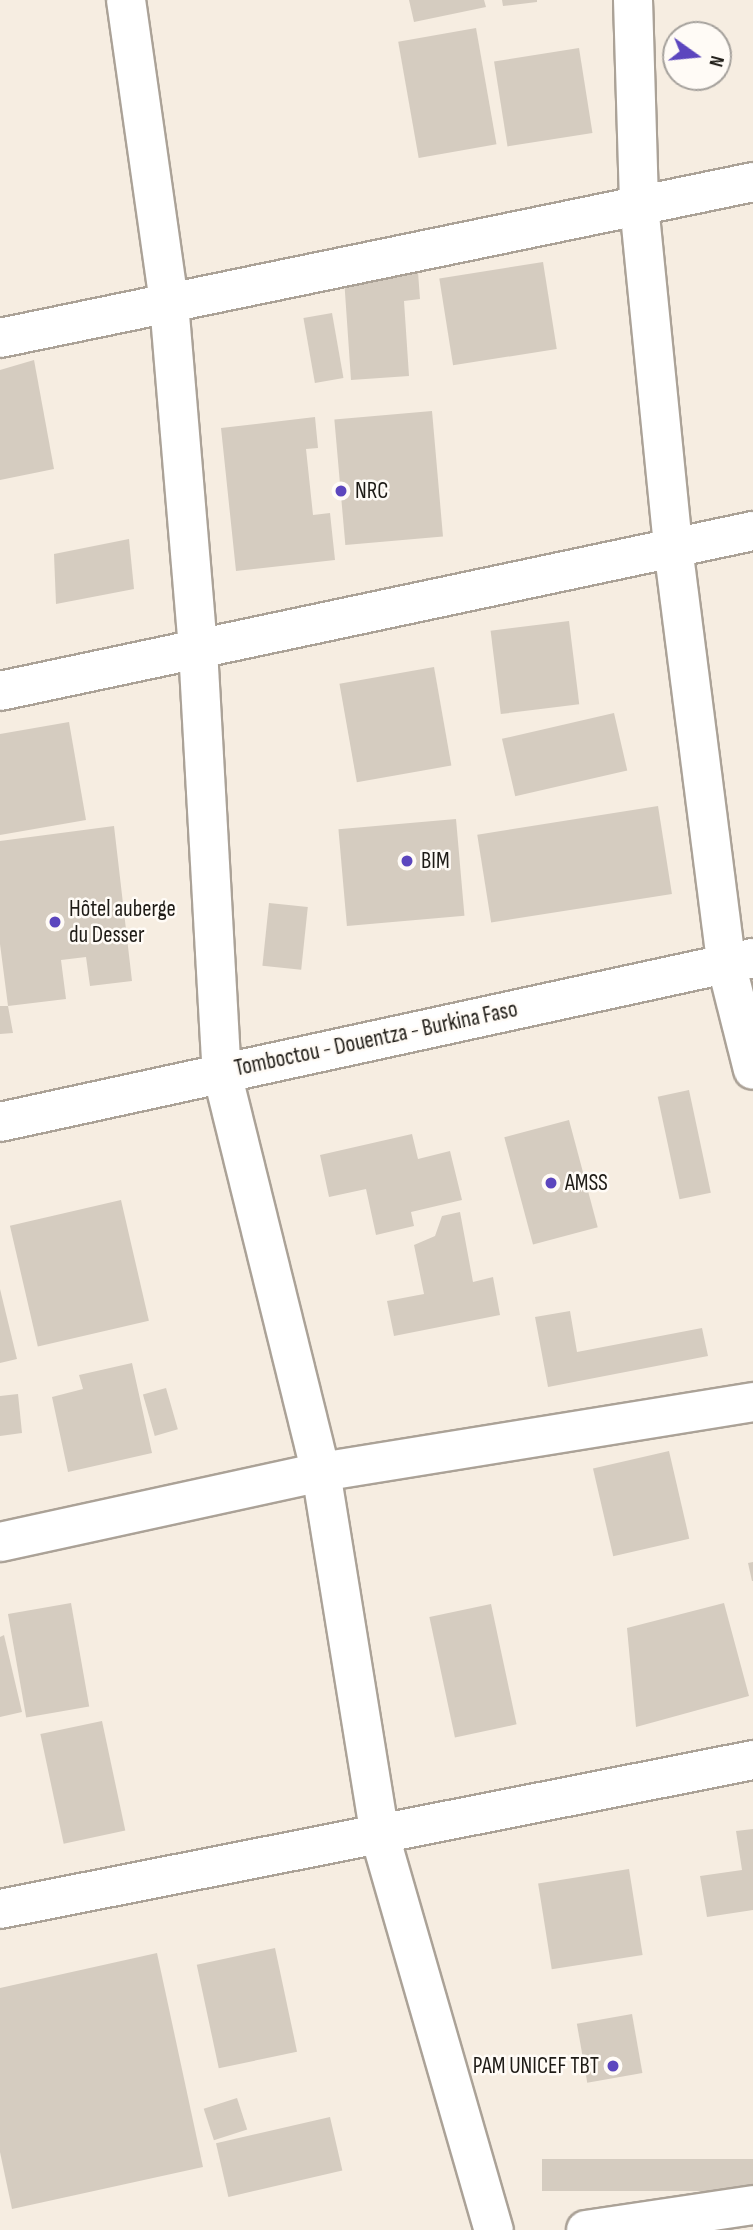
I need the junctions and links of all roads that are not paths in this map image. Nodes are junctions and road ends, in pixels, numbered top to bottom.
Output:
1 (126, 0) edge
2 (633, 0) edge
3 (753, 182) edge
4 (639, 205) junction
5 (169, 303) junction
6 (0, 338) edge
7 (753, 531) edge
8 (673, 547) junction
9 (198, 649) junction
10 (0, 691) edge
11 (739, 961) edge
12 (753, 1070) edge
13 (222, 1073) junction
14 (0, 1122) edge
15 (753, 1402) edge
16 (321, 1472) junction
17 (0, 1542) edge
18 (753, 1760) edge
19 (380, 1836) junction
20 (0, 1909) edge
21 (753, 2205) edge
22 (494, 2230) edge
23 (586, 2230) edge

1 - 5 street
2 - 4 street
3 - 4 street
4 - 5 street
4 - 8 street
5 - 6 street
5 - 9 street
7 - 8 street
8 - 9 street
8 - 11 street
9 - 10 street
9 - 13 street
11 - 12 street
11 - 13 street, Tomboctou - Douentza - Burkina Faso
13 - 14 street, Tomboctou - Douentza - Burkina Faso
13 - 16 street
15 - 16 street
16 - 17 street
16 - 19 street
18 - 19 street
19 - 20 street
19 - 22 street
21 - 23 street

